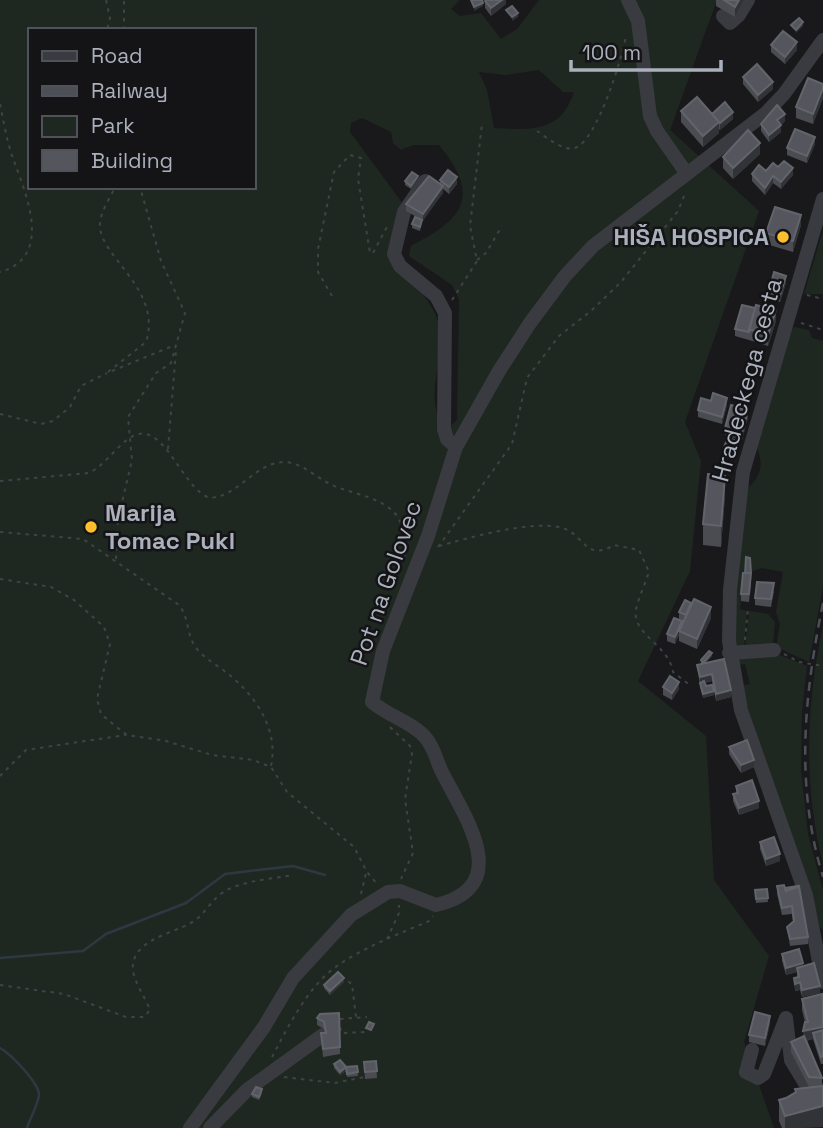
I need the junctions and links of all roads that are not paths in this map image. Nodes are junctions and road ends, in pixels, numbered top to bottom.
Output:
1 (628, 0) edge
2 (748, 0) edge
3 (723, 16) dead end
4 (823, 40) edge
5 (687, 174) junction
6 (425, 181) edge
7 (823, 200) edge
8 (456, 447) junction
9 (774, 650) road end
10 (737, 652) junction
11 (823, 982) edge
12 (323, 1035) edge
13 (752, 1049) dead end
14 (823, 1091) edge
15 (190, 1128) edge
16 (210, 1128) edge

1 - 5 street
2 - 3 street
4 - 5 street, Pot na Golovec
5 - 8 street, Pot na Golovec
6 - 8 street
7 - 10 street, Hradeckega cesta
8 - 15 street, Pot na Golovec
9 - 10 street
10 - 11 street, Hradeckega cesta
12 - 16 street
13 - 14 street

